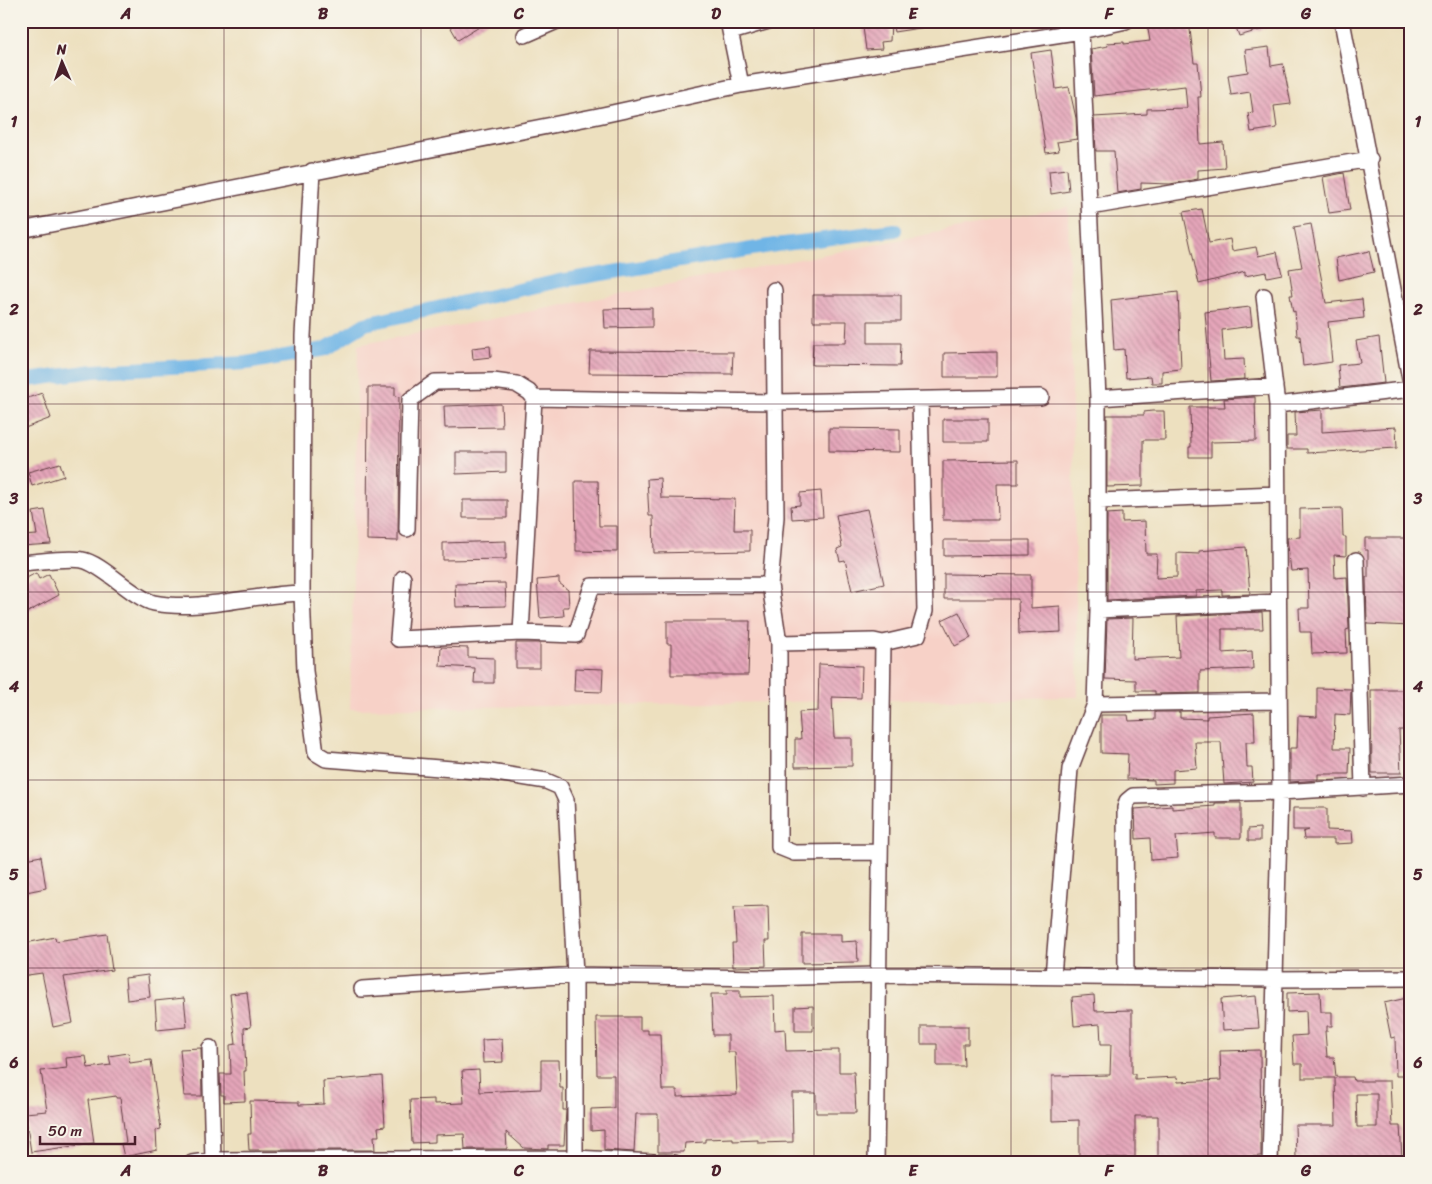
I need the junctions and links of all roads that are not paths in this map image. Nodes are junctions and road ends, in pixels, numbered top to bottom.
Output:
1 (557, 21) edge
2 (768, 21) edge
3 (1126, 21) edge
4 (1342, 21) edge
5 (730, 27) edge
6 (1081, 31) junction
7 (525, 35) dead end
8 (741, 85) junction
9 (1370, 159) junction
10 (312, 171) junction
11 (1090, 207) junction
12 (21, 230) edge
13 (774, 290) dead end
14 (1264, 296) dead end
15 (1411, 384) edge
16 (1275, 386) junction
17 (1411, 389) edge
18 (1041, 397) dead end
19 (534, 398) junction
20 (1098, 398) junction
21 (920, 401) junction
22 (776, 402) junction
23 (1277, 405) junction
24 (1277, 494) junction
25 (1099, 501) junction
26 (407, 529) dead end
27 (1356, 560) dead end
28 (21, 564) edge
29 (403, 578) dead end
30 (770, 585) junction
31 (302, 593) junction
32 (1278, 602) junction
33 (1098, 610) junction
34 (521, 633) junction
35 (779, 643) junction
36 (883, 643) junction
37 (1279, 701) junction
38 (1094, 704) junction
39 (1411, 784) edge
40 (1363, 788) junction
41 (1280, 792) junction
42 (880, 852) junction
43 (878, 975) junction
44 (575, 976) junction
45 (1053, 976) junction
46 (1126, 977) junction
47 (1411, 978) edge
48 (1275, 979) junction
49 (362, 989) dead end
50 (210, 1048) dead end
51 (213, 1160) junction
52 (575, 1161) edge
53 (192, 1163) edge
54 (674, 1163) edge
55 (876, 1163) edge
56 (1270, 1163) edge

1 - 7 street
2 - 5 street
3 - 6 street
4 - 9 street
5 - 8 street
6 - 8 street
6 - 11 street
8 - 10 street
9 - 11 street
9 - 15 street
10 - 12 street
10 - 31 street
11 - 20 street
13 - 22 street
14 - 16 street
16 - 20 street
16 - 23 street
17 - 23 street
18 - 21 street
19 - 22 street
19 - 26 street
19 - 34 street
20 - 25 street
21 - 22 street
21 - 36 street
22 - 30 street
23 - 24 street
24 - 25 street
24 - 32 street
25 - 33 street
27 - 40 street
28 - 31 street
29 - 34 street
30 - 34 street
30 - 35 street
31 - 44 street
32 - 33 street
32 - 37 street
33 - 38 street
35 - 36 street
35 - 42 street
36 - 42 street
37 - 38 street
37 - 41 street
38 - 45 street
39 - 40 street
40 - 41 street
41 - 46 street
41 - 48 street
42 - 43 street
43 - 44 street
43 - 45 street
43 - 55 street
44 - 49 street
44 - 52 street
45 - 46 street
46 - 48 street
47 - 48 street
48 - 56 street
50 - 51 street
51 - 52 street
51 - 53 street
52 - 54 street

